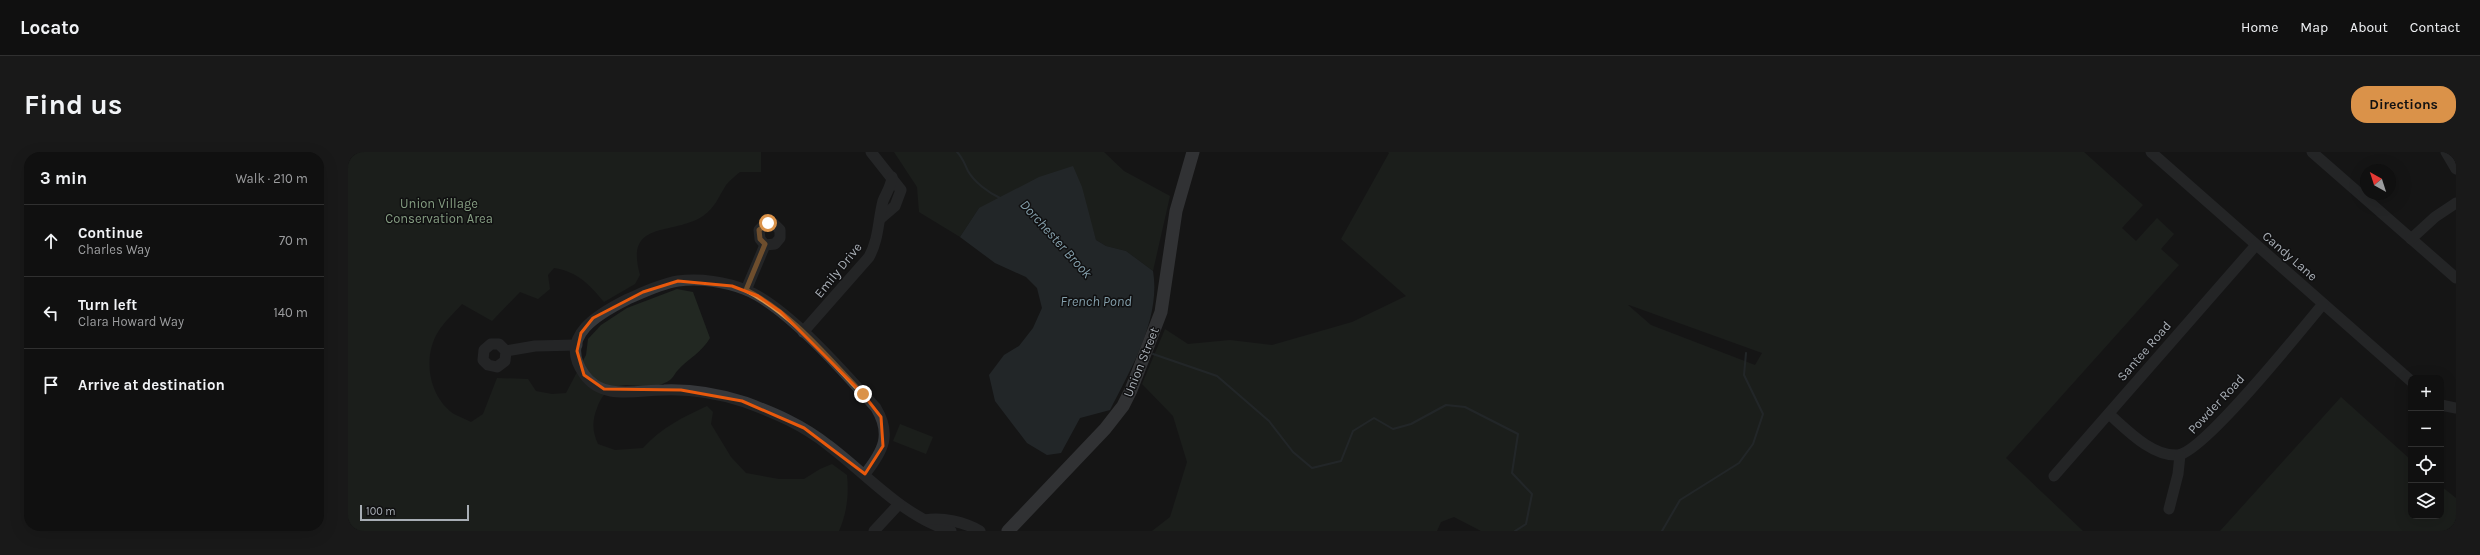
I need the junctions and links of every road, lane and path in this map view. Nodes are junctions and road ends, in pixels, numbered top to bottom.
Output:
1 (871, 152) edge
2 (1193, 152) edge
3 (2151, 152) edge
4 (2312, 152) edge
5 (2446, 152) edge
6 (2456, 169) edge
7 (2456, 203) edge
8 (2411, 239) junction
9 (765, 244) dead end
10 (2256, 245) junction
11 (2456, 278) edge
12 (746, 290) junction
13 (2323, 304) junction
14 (803, 332) junction
15 (577, 345) junction
16 (506, 351) dead end
17 (2408, 379) edge
18 (2444, 406) edge
19 (2456, 408) edge
20 (2109, 414) junction
21 (2180, 455) junction
22 (865, 474) junction
23 (2054, 476) dead end
24 (899, 504) junction
25 (2169, 509) dead end
26 (925, 520) junction
27 (874, 531) edge
28 (951, 531) edge
29 (980, 531) edge
30 (1008, 531) edge

1 - 14 street, Emily Drive
2 - 30 main road, Union Street
3 - 10 street, Candy Lane
4 - 8 street
5 - 6 street
7 - 8 street
8 - 11 street
9 - 12 street
10 - 13 street, Candy Lane
10 - 20 street, Santee Road
12 - 14 street
12 - 15 street
13 - 17 street, Candy Lane
13 - 21 street, Powder Road
14 - 22 street
15 - 16 street
15 - 22 street
18 - 19 street
20 - 21 street
20 - 23 street, Santee Road
21 - 25 street
22 - 24 street
24 - 26 street
24 - 27 street
26 - 28 street
26 - 29 street

